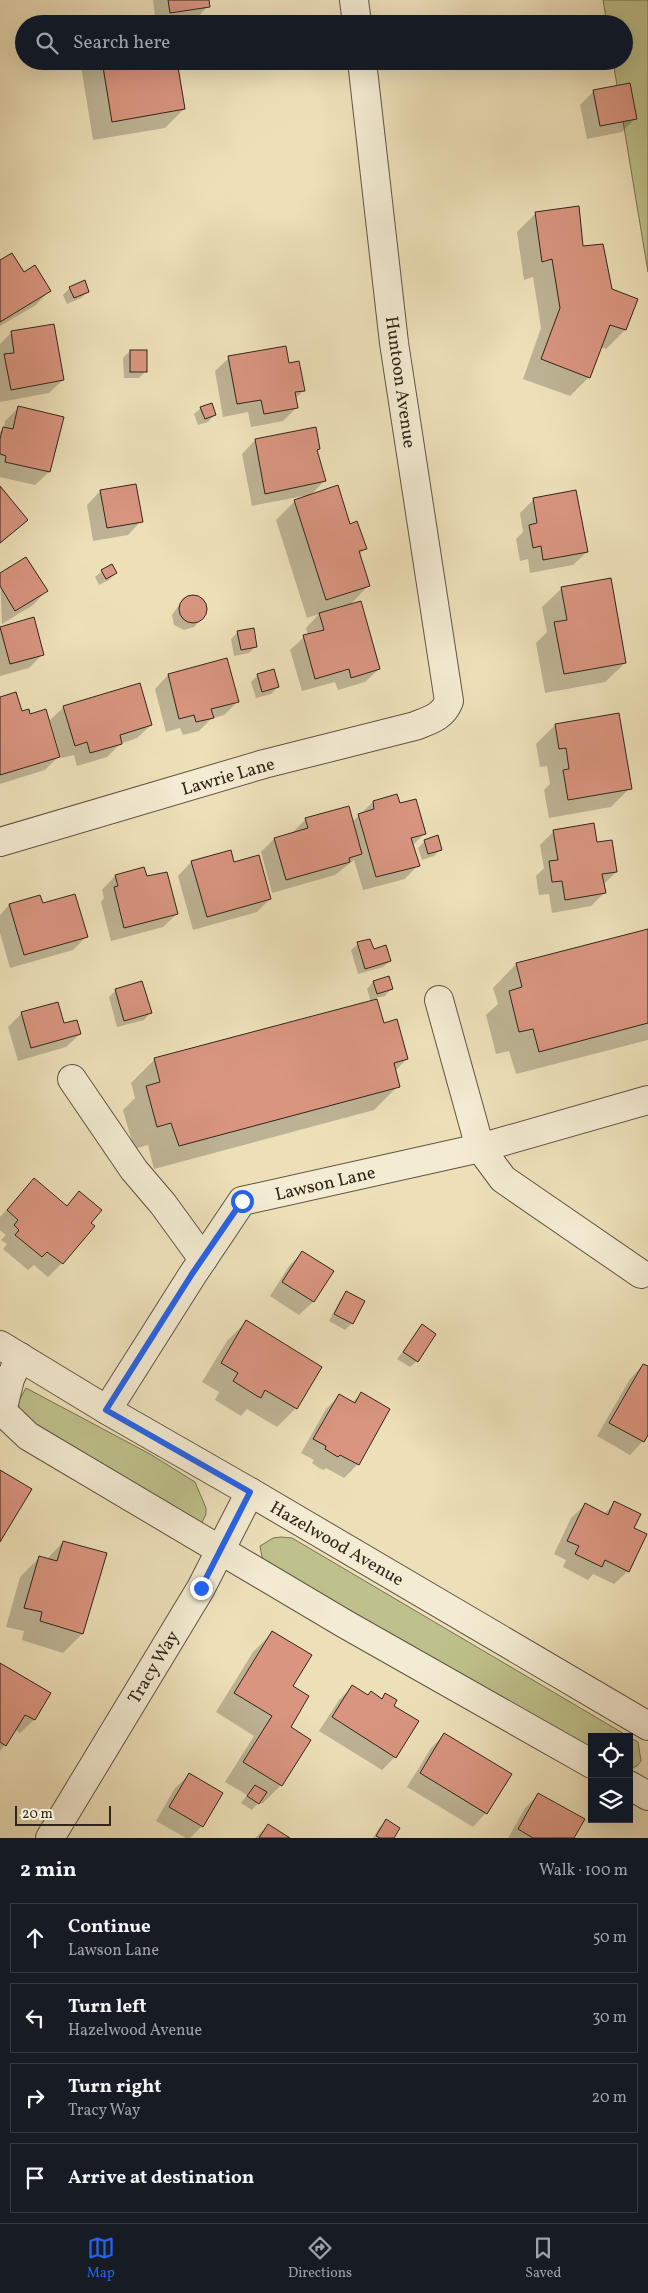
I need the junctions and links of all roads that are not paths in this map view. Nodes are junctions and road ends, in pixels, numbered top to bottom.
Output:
1 (354, 0) edge
2 (356, 15) edge
3 (363, 70) edge
4 (449, 701) joint
5 (0, 842) edge
6 (439, 1000) dead end
7 (72, 1079) dead end
8 (648, 1100) edge
9 (480, 1148) junction
10 (203, 1259) junction
11 (641, 1274) dead end
12 (10, 1351) edge
13 (106, 1410) junction
14 (250, 1492) junction
15 (220, 1549) junction
16 (648, 1726) edge
17 (588, 1762) edge
18 (50, 1838) edge

1 - 2 street
3 - 4 street, Huntoon Avenue
4 - 5 street, Lawrie Lane
6 - 9 street
7 - 10 street
8 - 9 street, Lawson Lane
9 - 10 street, Lawson Lane
9 - 11 street
10 - 13 street, Lawson Lane
12 - 13 street, Hazelwood Avenue
12 - 15 street
13 - 14 street, Hazelwood Avenue
14 - 15 street, Tracy Way
14 - 16 street, Hazelwood Avenue
15 - 17 street
15 - 18 street, Tracy Way

